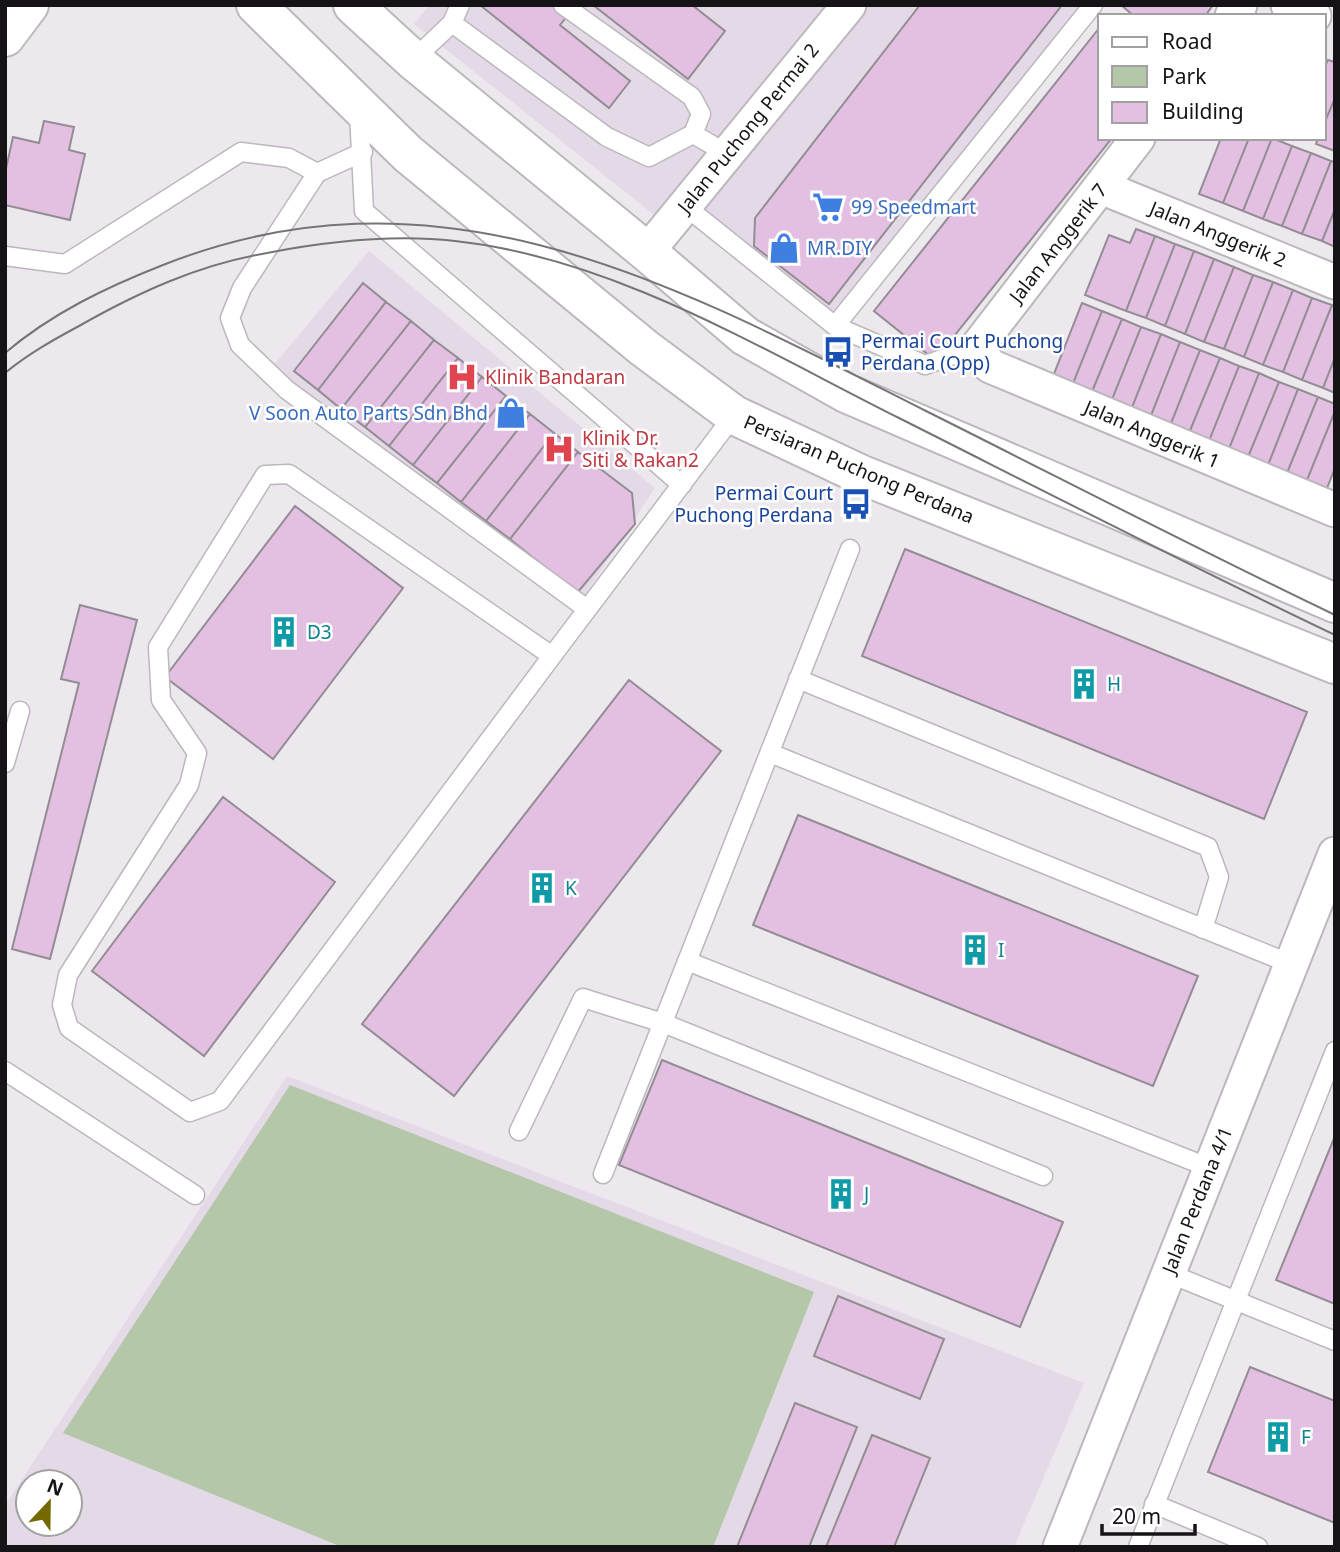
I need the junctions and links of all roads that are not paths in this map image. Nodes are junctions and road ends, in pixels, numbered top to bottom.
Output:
1 (29, 5) edge
2 (257, 5) edge
3 (353, 5) edge
4 (460, 5) edge
5 (563, 5) edge
6 (849, 5) edge
7 (1093, 5) edge
8 (1288, 5) edge
9 (1309, 14) edge
10 (452, 23) junction
11 (5, 37) edge
12 (413, 60) junction
13 (359, 108) junction
14 (693, 134) junction
15 (1137, 140) edge
16 (363, 152) junction
17 (728, 153) junction
18 (317, 173) junction
19 (1101, 187) junction
20 (684, 206) junction
21 (647, 252) junction
22 (5, 256) edge
23 (1335, 282) edge
24 (835, 326) junction
25 (977, 347) junction
26 (734, 415) junction
27 (682, 485) junction
28 (1335, 510) edge
29 (850, 549) dead end
30 (1335, 603) edge
31 (587, 609) junction
32 (552, 656) junction
33 (1335, 664) edge
34 (798, 679) junction
35 (20, 711) dead end
36 (770, 753) junction
37 (5, 763) edge
38 (1335, 853) edge
39 (1203, 929) junction
40 (687, 961) junction
41 (1291, 964) junction
42 (663, 1023) junction
43 (1335, 1051) edge
44 (5, 1071) edge
45 (519, 1131) dead end
46 (1210, 1168) junction
47 (603, 1174) dead end
48 (1043, 1176) dead end
49 (195, 1195) dead end
50 (1168, 1273) junction
51 (1237, 1302) junction
52 (1335, 1341) edge
53 (1154, 1504) junction
54 (1059, 1547) edge
55 (1138, 1547) edge
56 (1258, 1547) edge

1 - 11 main road
2 - 13 main road, Persiaran Puchong Perdana
3 - 12 main road
4 - 10 lane
5 - 14 lane
6 - 17 street, Jalan Puchong Permai 2
7 - 24 lane
8 - 9 street
10 - 12 lane
10 - 14 lane
12 - 21 main road
13 - 16 lane
13 - 26 main road, Persiaran Puchong Perdana
14 - 17 lane
15 - 19 street, Jalan Anggerik 7
16 - 18 lane
16 - 27 lane
17 - 20 street, Jalan Puchong Permai 2
18 - 22 lane
18 - 31 lane
19 - 23 street, Jalan Anggerik 2
19 - 25 street, Jalan Anggerik 7
20 - 21 street, Jalan Puchong Permai 2
20 - 24 lane
21 - 30 main road
24 - 25 lane
25 - 28 street, Jalan Anggerik 1
26 - 27 lane
26 - 33 main road, Persiaran Puchong Perdana
27 - 31 lane
29 - 34 lane
31 - 32 lane
32 - 32 lane
34 - 36 lane
34 - 39 lane
35 - 37 lane
36 - 39 lane
36 - 40 lane
38 - 41 street, Jalan Perdana 4/1
39 - 41 lane
40 - 42 lane
40 - 46 lane
41 - 46 street, Jalan Perdana 4/1
42 - 45 lane
42 - 47 lane
42 - 48 lane
43 - 51 lane
44 - 49 lane
46 - 50 street, Jalan Perdana 4/1
50 - 51 lane
50 - 54 street, Jalan Perdana 4/1
51 - 52 lane
51 - 53 lane
53 - 55 lane
53 - 56 lane

